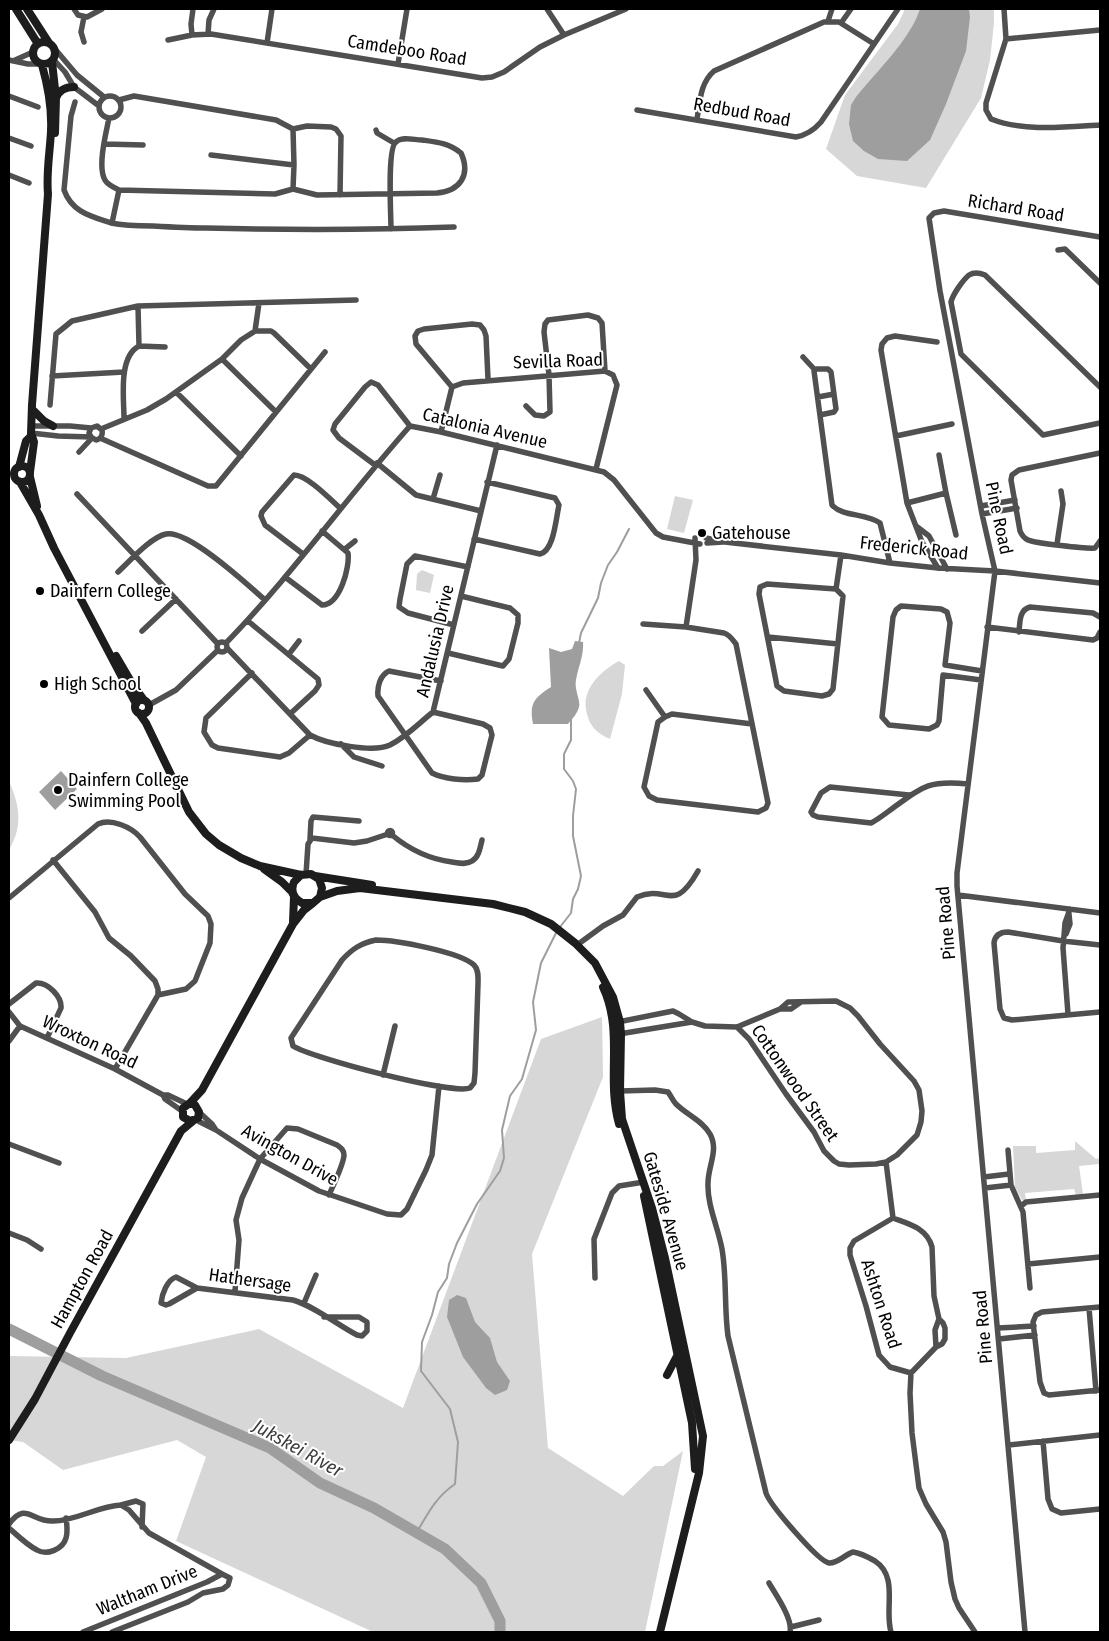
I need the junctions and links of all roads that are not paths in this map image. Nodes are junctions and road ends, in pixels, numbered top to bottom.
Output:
1 (16, 9) edge
2 (27, 9) edge
3 (74, 9) edge
4 (102, 9) edge
5 (194, 9) edge
6 (214, 9) edge
7 (272, 9) edge
8 (406, 9) edge
9 (546, 9) edge
10 (626, 9) edge
11 (832, 9) edge
12 (851, 9) edge
13 (898, 9) edge
14 (1004, 9) edge
15 (84, 17) junction
16 (828, 21) junction
17 (841, 23) junction
18 (1100, 30) edge
19 (208, 34) junction
20 (192, 35) junction
21 (564, 35) junction
22 (1006, 39) junction
23 (168, 40) dead end
24 (84, 42) dead end
25 (267, 43) junction
26 (38, 44) junction
27 (874, 44) junction
28 (52, 46) junction
29 (33, 52) junction
30 (11, 60) edge
31 (53, 61) junction
32 (41, 64) junction
33 (398, 64) junction
34 (74, 87) junction
35 (9, 96) edge
36 (104, 97) junction
37 (56, 98) junction
38 (119, 100) junction
39 (75, 102) dead end
40 (99, 106) junction
41 (38, 107) dead end
42 (637, 110) dead end
43 (109, 118) junction
44 (697, 119) junction
45 (1100, 125) edge
46 (293, 129) junction
47 (376, 130) dead end
48 (9, 138) edge
49 (394, 143) junction
50 (105, 144) junction
51 (143, 145) dead end
52 (31, 146) dead end
53 (211, 155) dead end
54 (294, 165) junction
55 (9, 175) edge
56 (30, 183) dead end
57 (292, 189) junction
58 (119, 190) junction
59 (48, 194) junction
60 (390, 194) junction
61 (340, 195) junction
62 (929, 218) joint
63 (112, 223) junction
64 (454, 227) dead end
65 (391, 229) junction
66 (1100, 237) edge
67 (1058, 250) dead end
68 (1100, 283) edge
69 (356, 300) dead end
70 (259, 304) junction
71 (138, 306) junction
72 (255, 330) junction
73 (937, 342) dead end
74 (139, 346) junction
75 (165, 347) dead end
76 (325, 352) dead end
77 (803, 357) dead end
78 (222, 359) junction
79 (311, 369) junction
80 (814, 370) junction
81 (605, 371) junction
82 (124, 372) junction
83 (548, 375) junction
84 (52, 376) junction
85 (488, 379) junction
86 (1100, 387) edge
87 (452, 388) junction
88 (176, 392) junction
89 (834, 394) junction
90 (818, 397) junction
91 (50, 406) dead end
92 (526, 406) dead end
93 (32, 409) junction
94 (276, 412) junction
95 (820, 415) junction
96 (124, 418) junction
97 (1100, 423) edge
98 (952, 424) dead end
99 (55, 426) junction
100 (410, 426) junction
101 (91, 428) junction
102 (101, 429) junction
103 (32, 432) junction
104 (441, 432) junction
105 (58, 436) junction
106 (896, 436) junction
107 (91, 438) junction
108 (100, 438) junction
109 (497, 445) junction
110 (78, 452) dead end
111 (1100, 453) edge
112 (939, 455) dead end
113 (240, 456) junction
114 (376, 464) junction
115 (596, 469) junction
116 (14, 471) edge
117 (30, 474) junction
118 (440, 475) dead end
119 (19, 482) junction
120 (487, 482) junction
121 (9, 483) edge
122 (1061, 491) dead end
123 (946, 493) junction
124 (78, 494) dead end
125 (433, 499) junction
126 (1015, 500) junction
127 (907, 503) junction
128 (981, 506) junction
129 (340, 508) junction
130 (1017, 508) junction
131 (481, 511) junction
132 (982, 514) junction
133 (39, 515) junction
134 (916, 526) junction
135 (322, 531) junction
136 (956, 535) dead end
137 (474, 539) junction
138 (709, 539) dead end
139 (355, 541) dead end
140 (1100, 541) edge
141 (1057, 544) junction
142 (345, 549) junction
143 (304, 554) junction
144 (841, 555) junction
145 (135, 557) junction
146 (890, 563) junction
147 (468, 567) junction
148 (938, 568) junction
149 (947, 569) junction
150 (995, 571) junction
151 (118, 572) dead end
152 (285, 576) junction
153 (1100, 583) edge
154 (836, 589) junction
155 (461, 596) junction
156 (176, 600) junction
157 (266, 600) junction
158 (1100, 617) edge
159 (248, 621) junction
160 (643, 624) dead end
161 (454, 625) junction
162 (686, 627) junction
163 (988, 627) junction
164 (142, 631) dead end
165 (1019, 632) junction
166 (1100, 632) edge
167 (100, 634) junction
168 (768, 637) junction
169 (299, 641) dead end
170 (838, 644) junction
171 (226, 646) junction
172 (218, 647) junction
173 (448, 653) junction
174 (288, 654) junction
175 (945, 665) junction
176 (982, 671) junction
177 (252, 674) junction
178 (944, 674) junction
179 (981, 680) junction
180 (442, 681) junction
181 (646, 690) dead end
182 (136, 704) junction
183 (147, 705) junction
184 (433, 712) junction
185 (139, 713) junction
186 (291, 713) junction
187 (665, 717) junction
188 (146, 723) junction
189 (752, 724) junction
190 (310, 735) junction
191 (404, 736) junction
192 (342, 744) junction
193 (382, 766) dead end
194 (968, 784) junction
195 (909, 795) junction
196 (359, 821) dead end
197 (310, 839) junction
198 (482, 840) dead end
199 (53, 860) junction
200 (260, 866) junction
201 (698, 871) dead end
202 (304, 874) junction
203 (315, 876) junction
204 (293, 894) junction
205 (416, 894) junction
206 (958, 895) junction
207 (320, 897) junction
208 (9, 898) edge
209 (312, 903) junction
210 (1069, 912) junction
211 (1100, 913) edge
212 (293, 924) junction
213 (1064, 939) junction
214 (577, 945) junction
215 (1100, 945) edge
216 (158, 995) junction
217 (9, 1004) edge
218 (9, 1012) edge
219 (1100, 1012) edge
220 (1068, 1014) junction
221 (648, 1016) junction
222 (617, 1022) junction
223 (692, 1022) junction
224 (20, 1026) junction
225 (395, 1026) dead end
226 (736, 1027) junction
227 (651, 1029) junction
228 (618, 1034) junction
229 (47, 1038) junction
230 (9, 1041) edge
231 (115, 1069) junction
232 (383, 1075) junction
233 (439, 1086) junction
234 (202, 1090) junction
235 (620, 1091) junction
236 (185, 1109) junction
237 (197, 1115) junction
238 (180, 1131) junction
239 (9, 1144) edge
240 (1008, 1150) dead end
241 (260, 1159) junction
242 (886, 1162) junction
243 (59, 1163) dead end
244 (1009, 1174) junction
245 (984, 1178) junction
246 (642, 1183) junction
247 (1011, 1185) junction
248 (985, 1188) junction
249 (329, 1195) junction
250 (1100, 1196) edge
251 (1021, 1206) junction
252 (893, 1218) junction
253 (9, 1233) edge
254 (41, 1249) dead end
255 (1100, 1257) edge
256 (1028, 1264) junction
257 (316, 1275) dead end
258 (595, 1278) dead end
259 (197, 1288) junction
260 (1030, 1288) dead end
261 (235, 1292) junction
262 (304, 1303) junction
263 (1100, 1307) edge
264 (1089, 1308) junction
265 (324, 1316) junction
266 (939, 1319) junction
267 (1034, 1326) junction
268 (998, 1328) junction
269 (1035, 1335) junction
270 (999, 1339) junction
271 (936, 1348) junction
272 (677, 1356) junction
273 (912, 1373) junction
274 (667, 1375) dead end
275 (1098, 1390) edge
276 (1100, 1434) edge
277 (9, 1440) edge
278 (1043, 1441) junction
279 (1009, 1445) junction
280 (696, 1483) junction
281 (121, 1505) junction
282 (1100, 1509) edge
283 (66, 1518) junction
284 (9, 1524) edge
285 (142, 1527) junction
286 (9, 1528) edge
287 (222, 1574) junction
288 (769, 1583) dead end
289 (186, 1591) junction
290 (188, 1602) junction
291 (155, 1603) junction
292 (159, 1614) junction
293 (126, 1615) junction
294 (819, 1620) dead end
295 (130, 1625) junction
296 (791, 1630) edge
297 (83, 1632) edge
298 (112, 1632) edge
299 (660, 1632) edge
300 (891, 1632) edge
301 (975, 1632) edge
302 (1025, 1632) edge

1 - 26 street
2 - 28 street
3 - 15 street
4 - 15 street
5 - 20 street
6 - 19 street
7 - 25 street
8 - 33 street
9 - 21 street
10 - 21 street, Camdeboo Road
11 - 16 street
12 - 17 street
13 - 27 street, Redbud Road
14 - 22 street
15 - 24 street
16 - 17 street
16 - 44 street
17 - 27 street
18 - 22 street
19 - 20 street, Camdeboo Road
19 - 25 street, Camdeboo Road
20 - 23 street, Camdeboo Road
21 - 33 street, Camdeboo Road
22 - 45 street
25 - 33 street, Camdeboo Road
26 - 28 street
26 - 29 street
27 - 44 street, Redbud Road
28 - 31 street
28 - 36 street
29 - 30 street
29 - 32 street
30 - 32 street
31 - 32 street
31 - 34 street
31 - 37 street
32 - 59 street
34 - 37 street
34 - 40 street
35 - 41 street
36 - 38 street
36 - 40 street
37 - 59 street
38 - 43 street
38 - 46 street
39 - 63 street
40 - 43 street
42 - 44 street, Redbud Road
43 - 50 street
46 - 54 street
46 - 61 street
47 - 49 street
48 - 52 street
49 - 60 street
49 - 60 street
50 - 51 street
50 - 58 street
53 - 54 street
54 - 57 street
55 - 56 street
57 - 58 street
57 - 61 street
58 - 63 street
59 - 93 street
60 - 61 street
60 - 65 street
62 - 66 street, Richard Road
62 - 128 street, Pine Road
63 - 65 street
64 - 65 street
67 - 68 street
69 - 70 street
70 - 71 street
70 - 72 street
71 - 74 street
71 - 84 street
72 - 78 street
72 - 79 street
73 - 106 street
74 - 75 street
74 - 82 street
76 - 79 street
77 - 80 street
78 - 88 street
78 - 94 street
79 - 94 street
80 - 89 street
80 - 90 street
81 - 83 street, Sevilla Road
81 - 83 street
81 - 115 street, Sevilla Road
82 - 84 street
82 - 96 street
83 - 85 street, Sevilla Road
83 - 92 street
84 - 91 street
85 - 87 street, Sevilla Road
85 - 87 street
86 - 97 street
87 - 104 street
88 - 96 street
88 - 113 street
89 - 90 street
89 - 95 street
90 - 95 street
93 - 99 street
93 - 103 street
94 - 113 street
95 - 146 street
96 - 102 street
98 - 106 street
99 - 101 street
99 - 103 street
99 - 105 street
100 - 104 street, Catalonia Avenue
100 - 114 street, Catalonia Avenue
100 - 114 street
101 - 102 street
101 - 107 street
102 - 108 street
103 - 105 street
103 - 116 street
103 - 117 street
104 - 109 street, Catalonia Avenue
105 - 107 street
106 - 127 street
107 - 108 street
107 - 110 street
108 - 113 street
109 - 115 street, Catalonia Avenue
109 - 120 street, Andalusia Drive
111 - 126 street
112 - 123 street
114 - 125 street
114 - 129 street, Catalonia Avenue
115 - 162 street, Catalonia Avenue
116 - 117 street
116 - 119 street
117 - 119 street
117 - 133 street
118 - 125 street
119 - 121 street
119 - 133 street
120 - 131 street, Andalusia Drive
120 - 137 street
122 - 141 street
123 - 127 street
123 - 136 street
124 - 145 street
125 - 131 street
126 - 128 street
126 - 130 street
127 - 134 street
128 - 132 street, Pine Road
129 - 135 street, Catalonia Avenue
129 - 143 street
130 - 132 street
130 - 141 street
131 - 137 street, Andalusia Drive
132 - 150 street, Pine Road
133 - 167 street
134 - 148 street
134 - 149 street
135 - 142 street
135 - 143 street, Catalonia Avenue
137 - 147 street, Andalusia Drive
138 - 144 street, Frederick Road
139 - 142 street
140 - 141 street
142 - 152 street
143 - 152 street, Catalonia Avenue
144 - 146 street, Frederick Road
144 - 154 street
145 - 151 street
145 - 156 street
145 - 157 street
146 - 148 street, Frederick Road
147 - 155 street, Andalusia Drive
147 - 161 street
148 - 149 street, Frederick Road
149 - 150 street, Frederick Road
150 - 153 street, Frederick Road
150 - 163 street, Pine Road
152 - 157 street, Catalonia Avenue
154 - 168 street
154 - 170 street
155 - 161 street, Andalusia Drive
155 - 173 street
156 - 164 street
156 - 172 street
157 - 159 street, Catalonia Avenue
158 - 165 street
159 - 171 street, Catalonia Avenue
159 - 174 street
160 - 162 street
161 - 173 street, Andalusia Drive
162 - 189 street
163 - 165 street
163 - 176 street, Pine Road
165 - 166 street
167 - 182 street
167 - 183 street
168 - 170 street
168 - 170 street
169 - 174 street
171 - 172 street
171 - 172 street
171 - 177 street
172 - 183 street
173 - 180 street, Andalusia Drive
174 - 186 street
175 - 176 street
175 - 178 street
175 - 178 street
176 - 179 street, Pine Road
177 - 186 street
177 - 190 street
178 - 179 street
179 - 194 street, Pine Road
180 - 184 street, Andalusia Drive
180 - 191 street
181 - 187 street
182 - 183 street
182 - 185 street
183 - 185 street
183 - 188 street
184 - 191 street, Andalusia Drive
184 - 191 street
185 - 188 street
186 - 190 street
187 - 189 street
187 - 189 street
188 - 200 street
190 - 192 street, Andalusia Drive
191 - 192 street, Andalusia Drive
192 - 193 street
194 - 195 street
194 - 206 street, Pine Road
195 - 195 street
196 - 197 street
197 - 198 street
197 - 202 street
199 - 208 street
199 - 216 street
199 - 216 street
200 - 202 street
200 - 204 street
201 - 214 street
202 - 203 street
202 - 204 street
203 - 205 street, Gateside Avenue
203 - 207 street
204 - 209 street
204 - 212 street
205 - 207 street, Gateside Avenue
205 - 214 street, Gateside Avenue
206 - 210 street
206 - 245 street, Pine Road
207 - 209 street
209 - 212 street
210 - 211 street
210 - 213 street
212 - 234 street
213 - 215 street
213 - 220 street
213 - 220 street
214 - 222 street, Gateside Avenue
216 - 231 street
217 - 229 street
218 - 224 street, Wroxton Road
219 - 220 street
221 - 222 street
221 - 223 street
221 - 227 street
222 - 228 street, Gateside Avenue
223 - 226 street
223 - 227 street
224 - 229 street, Wroxton Road
224 - 230 street
225 - 232 street
226 - 242 street, Cottonwood Street
226 - 242 street
227 - 228 street
228 - 235 street, Gateside Avenue
228 - 246 street, Gateside Avenue
229 - 231 street, Wroxton Road
231 - 236 street, Wroxton Road
232 - 233 street
232 - 233 street
233 - 249 street, Avington Drive
234 - 236 street
234 - 237 street
235 - 246 street, Gateside Avenue
235 - 300 street
236 - 237 street
236 - 237 street
236 - 238 street, Hampton Road
237 - 238 street, Hampton Road
237 - 241 street, Avington Drive
238 - 277 street, Hampton Road
239 - 243 street
240 - 244 street
241 - 249 street, Avington Drive
241 - 249 street
241 - 261 street
242 - 252 street
244 - 245 street
244 - 247 street
245 - 248 street, Pine Road
246 - 258 street
246 - 272 street, Gateside Avenue
246 - 280 street, Gateside Avenue
247 - 248 street
247 - 251 street
248 - 268 street, Pine Road
250 - 251 street
251 - 256 street
252 - 266 street
252 - 273 street, Ashton Road
253 - 254 street
255 - 256 street
256 - 260 street
257 - 262 street
259 - 259 street, Hathersage
259 - 261 street, Hathersage
261 - 262 street, Hathersage
262 - 265 street, Hathersage
263 - 264 street
264 - 267 street
264 - 275 street
265 - 265 street, Hathersage
266 - 271 street
266 - 271 street
267 - 268 street
267 - 269 street
268 - 270 street, Pine Road
269 - 270 street
269 - 275 street
270 - 279 street, Pine Road
271 - 273 street
272 - 274 street
272 - 280 street, Gateside Avenue
273 - 301 street
276 - 278 street
278 - 279 street
278 - 282 street
279 - 302 street, Pine Road
280 - 299 street, Gateside Avenue
281 - 283 street
281 - 285 street, Waltham Drive
281 - 285 street
283 - 284 street
283 - 286 street
285 - 287 street, Waltham Drive
287 - 289 street, Waltham Drive
287 - 290 street, Waltham Drive
288 - 296 street
289 - 290 street
289 - 291 street, Waltham Drive
290 - 292 street, Waltham Drive
291 - 292 street
291 - 293 street, Waltham Drive
292 - 295 street, Waltham Drive
293 - 295 street
293 - 297 street, Waltham Drive
294 - 296 street
295 - 298 street, Waltham Drive

